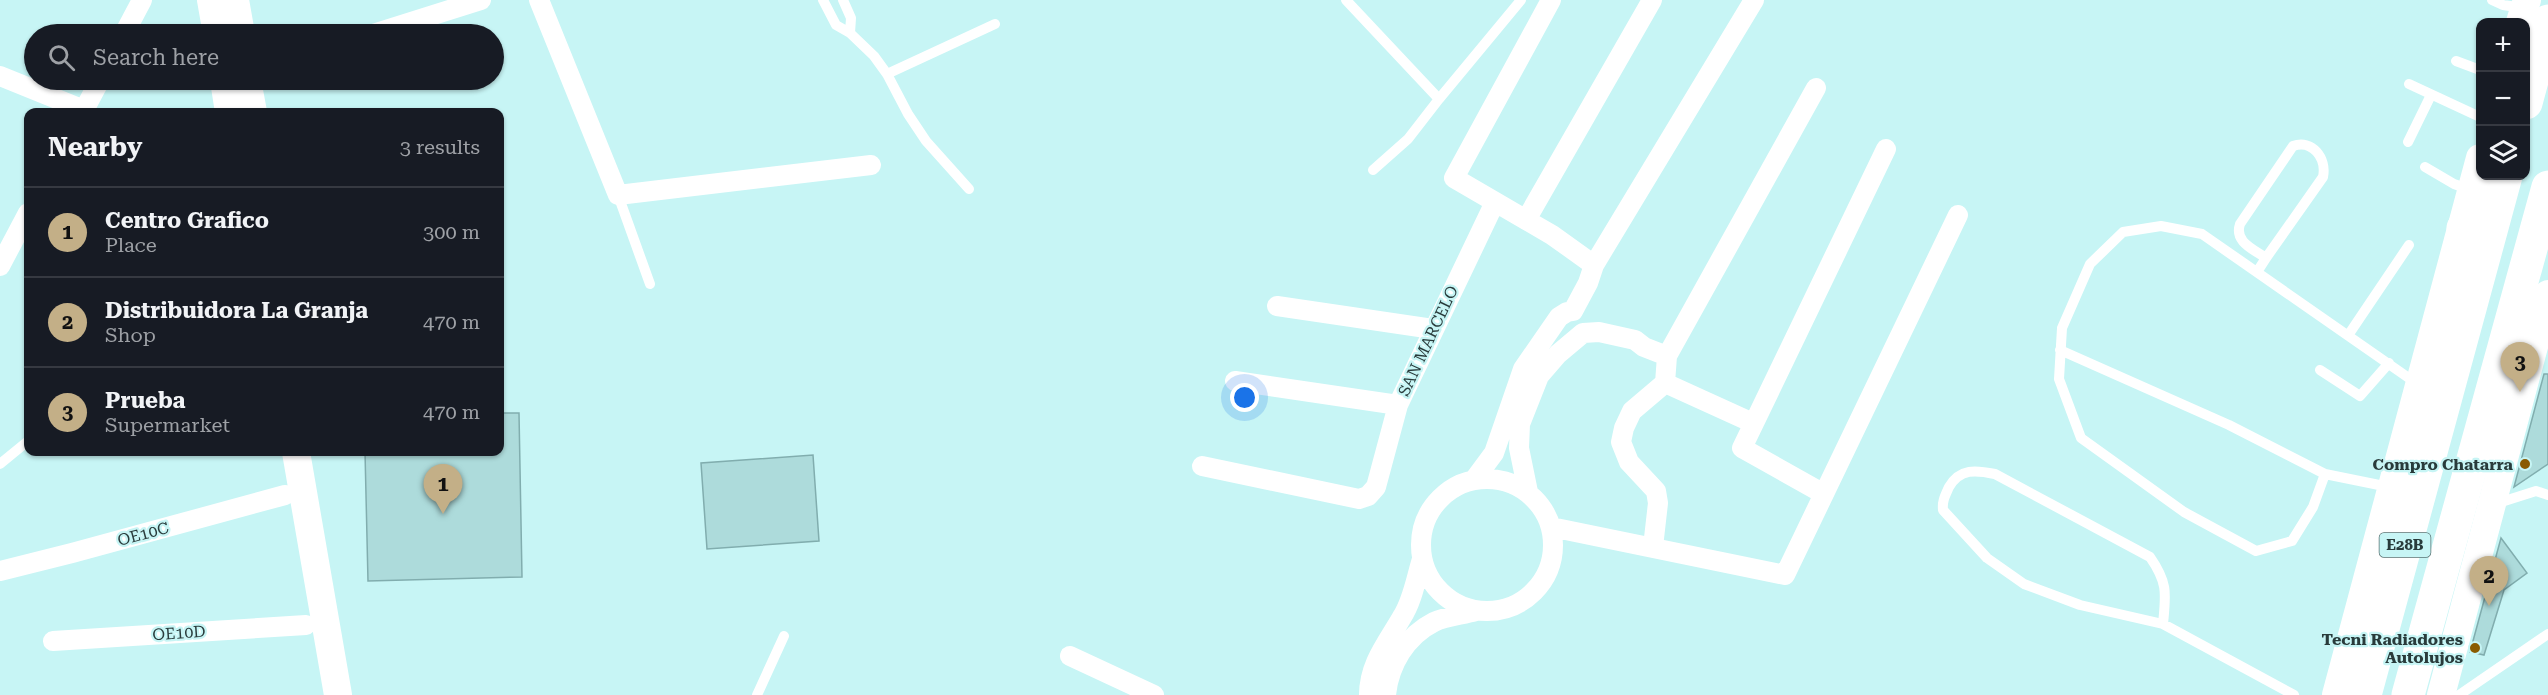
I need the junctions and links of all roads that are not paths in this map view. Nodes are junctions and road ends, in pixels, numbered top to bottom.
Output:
1 (142, 0) edge
2 (211, 0) edge
3 (235, 0) edge
4 (481, 0) edge
5 (539, 0) edge
6 (823, 0) edge
7 (843, 0) edge
8 (1346, 0) edge
9 (1521, 0) edge
10 (1551, 0) edge
11 (1653, 0) edge
12 (1754, 0) edge
13 (2492, 0) edge
14 (2530, 13) edge
15 (129, 24) edge
16 (215, 24) edge
17 (239, 24) edge
18 (405, 24) edge
19 (995, 24) dead end
20 (850, 33) junction
21 (2456, 61) dead end
22 (2476, 68) edge
23 (2527, 72) edge
24 (887, 74) junction
25 (0, 76) edge
26 (2409, 84) dead end
27 (24, 86) edge
28 (1816, 87) dead end
29 (34, 90) edge
30 (95, 90) edge
31 (231, 90) edge
32 (238, 90) edge
33 (2432, 95) junction
34 (1439, 99) junction
35 (77, 108) edge
36 (86, 108) edge
37 (230, 108) edge
38 (250, 108) edge
39 (2476, 115) edge
40 (2408, 142) dead end
41 (1886, 149) dead end
42 (871, 165) dead end
43 (2425, 167) dead end
44 (1373, 170) dead end
45 (2476, 176) edge
46 (2504, 180) edge
47 (2548, 187) edge
48 (969, 189) dead end
49 (2472, 190) junction
50 (618, 195) junction
51 (1495, 202) junction
52 (1958, 215) dead end
53 (1526, 220) junction
54 (24, 221) edge
55 (2476, 231) junction
56 (2409, 245) dead end
57 (2266, 258) junction
58 (1594, 265) junction
59 (0, 266) edge
60 (2257, 272) junction
61 (650, 284) dead end
62 (2548, 294) edge
63 (1277, 306) dead end
64 (1573, 311) junction
65 (1433, 329) junction
66 (1583, 333) junction
67 (2349, 334) junction
68 (2060, 350) junction
69 (1667, 356) junction
70 (2389, 363) junction
71 (2319, 370) dead end
72 (1235, 381) dead end
73 (1665, 383) junction
74 (2433, 390) junction
75 (1398, 405) junction
76 (2488, 407) junction
77 (1754, 423) junction
78 (24, 444) edge
79 (279, 456) edge
80 (297, 456) edge
81 (0, 464) edge
82 (1202, 466) dead end
83 (2325, 474) junction
84 (1474, 480) junction
85 (2392, 488) junction
86 (1528, 492) junction
87 (1824, 494) junction
88 (285, 495) junction
89 (2548, 495) edge
90 (2492, 505) junction
91 (1551, 527) junction
92 (1653, 547) junction
93 (1422, 559) junction
94 (0, 571) edge
95 (1476, 611) junction
96 (2163, 624) junction
97 (306, 625) junction
98 (2548, 634) edge
99 (784, 636) dead end
100 (53, 641) dead end
101 (1070, 656) dead end
102 (318, 695) edge
103 (338, 695) edge
104 (757, 695) edge
105 (1154, 695) edge
106 (1369, 695) edge
107 (1386, 695) edge
108 (2294, 695) edge
109 (2336, 695) edge
110 (2365, 695) edge
111 (2408, 695) edge
112 (2441, 695) edge
113 (2459, 695) edge

1 - 15 street
2 - 16 main road
3 - 17 main road
4 - 18 street
5 - 50 street
6 - 20 lane
7 - 20 lane
8 - 34 lane
9 - 34 lane
10 - 51 street
11 - 53 street
12 - 58 street
13 - 14 lane
14 - 23 highway
19 - 24 lane
20 - 24 lane
21 - 22 lane
24 - 48 lane
25 - 27 street
26 - 33 lane
28 - 69 street
29 - 35 street
30 - 36 street
31 - 37 main road
32 - 38 main road
33 - 39 lane
33 - 40 lane
34 - 44 lane
41 - 77 street
42 - 50 street
43 - 49 lane
45 - 49 main road
46 - 55 highway, E28B
47 - 76 highway, E28B
49 - 55 main road
50 - 61 lane
51 - 53 street
51 - 65 street, SAN MARCELO
52 - 87 street
53 - 58 street
54 - 59 street
55 - 74 highway, E28B
56 - 67 lane
57 - 57 lane
57 - 60 lane
58 - 64 street
60 - 67 lane
60 - 68 lane
62 - 90 main road
63 - 65 street
64 - 66 street
64 - 84 street
65 - 75 street, SAN MARCELO
66 - 69 street
66 - 86 street
67 - 70 lane
68 - 83 lane
68 - 83 lane
69 - 73 street
70 - 71 lane
70 - 74 lane
72 - 75 street
73 - 77 street
73 - 92 street
74 - 76 highway
74 - 85 main road
74 - 110 highway, E28B
75 - 82 street, SAN MARCELO
76 - 111 highway, E28B
77 - 87 street
78 - 81 lane
79 - 88 main road
80 - 103 main road
83 - 85 lane
84 - 86 street
84 - 93 street
85 - 109 main road
86 - 91 street
87 - 92 street
88 - 94 street, OE10C
88 - 97 main road
89 - 90 lane
90 - 112 main road
91 - 92 street
91 - 95 street
93 - 95 street
93 - 106 street
95 - 107 street
96 - 96 lane
96 - 108 lane
97 - 100 street, OE10D
97 - 102 main road
98 - 113 lane
99 - 104 lane
101 - 105 street

